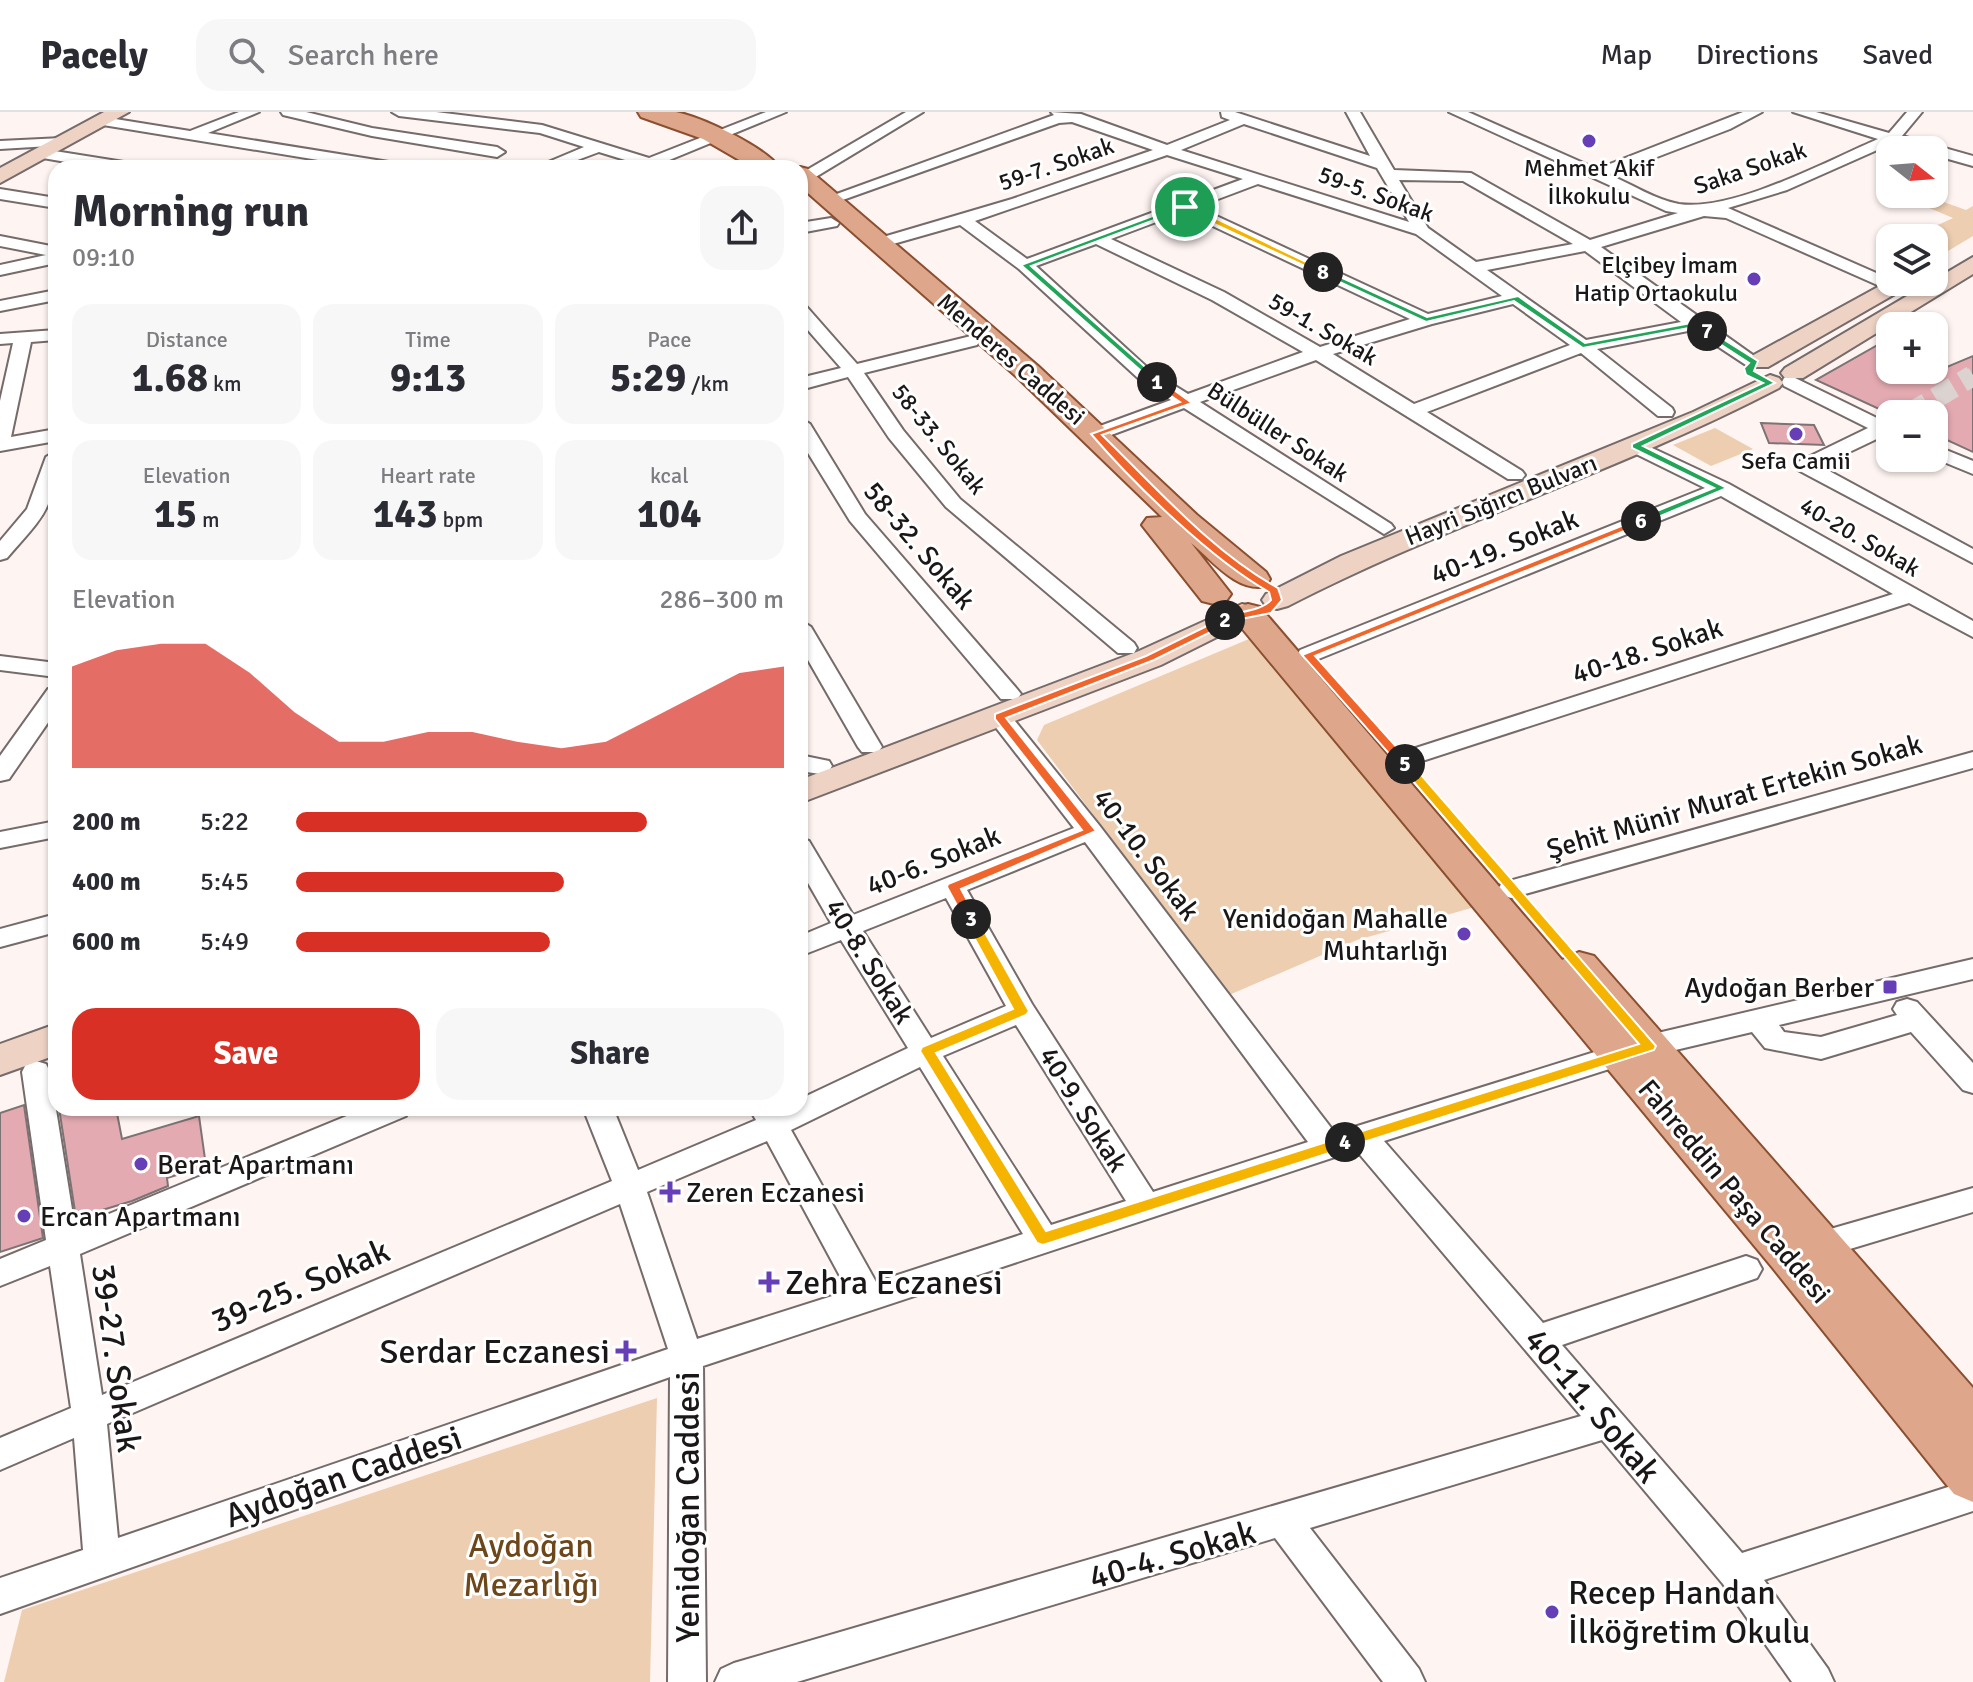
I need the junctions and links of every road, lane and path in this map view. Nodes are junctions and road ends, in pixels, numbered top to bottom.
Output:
1 (252, 112) edge
2 (288, 112) edge
3 (399, 112) edge
4 (649, 112) edge
5 (680, 112) edge
6 (779, 112) edge
7 (916, 112) edge
8 (1058, 112) edge
9 (1219, 112) edge
10 (1353, 112) edge
11 (1456, 112) edge
12 (1755, 112) edge
13 (1800, 112) edge
14 (1915, 112) edge
15 (1081, 115) edge
16 (111, 116) edge
17 (1706, 117) dead end
18 (1244, 119) junction
19 (1725, 126) junction
20 (193, 134) junction
21 (721, 134) junction
22 (1885, 136) edge
23 (1894, 136) edge
24 (66, 142) junction
25 (0, 145) edge
26 (1876, 145) edge
27 (600, 146) junction
28 (1169, 151) junction
29 (497, 152) dead end
30 (42, 154) junction
31 (1948, 154) edge
32 (80, 160) edge
33 (347, 160) edge
34 (563, 160) edge
35 (629, 160) edge
36 (657, 160) edge
37 (757, 160) edge
38 (766, 160) edge
39 (1973, 161) edge
40 (1385, 169) junction
41 (808, 174) edge
42 (1598, 174) junction
43 (0, 177) edge
44 (1258, 179) junction
45 (808, 188) edge
46 (0, 194) edge
47 (48, 202) edge
48 (1185, 207) junction
49 (831, 211) junction
50 (1703, 211) junction
51 (964, 220) junction
52 (808, 224) edge
53 (1422, 231) junction
54 (1098, 239) junction
55 (0, 241) edge
56 (879, 243) junction
57 (1588, 246) junction
58 (48, 253) edge
59 (48, 257) edge
60 (1973, 264) edge
61 (1025, 265) junction
62 (1474, 267) junction
63 (0, 270) edge
64 (1876, 276) edge
65 (1878, 296) edge
66 (48, 297) edge
67 (1515, 298) junction
68 (0, 306) edge
69 (808, 319) edge
70 (1426, 320) junction
71 (1696, 324) junction
72 (48, 336) edge
73 (23, 338) junction
74 (0, 339) edge
75 (971, 341) junction
76 (1583, 346) junction
77 (1318, 353) junction
78 (853, 371) junction
79 (1770, 372) junction
80 (808, 382) edge
81 (1187, 403) junction
82 (1413, 411) junction
83 (1665, 412) junction
84 (1876, 423) edge
85 (1096, 434) junction
86 (1876, 434) edge
87 (48, 436) edge
88 (808, 437) edge
89 (0, 444) edge
90 (1635, 446) junction
91 (1948, 457) edge
92 (1973, 468) edge
93 (1515, 475) junction
94 (48, 485) edge
95 (1722, 488) junction
96 (40, 513) edge
97 (1384, 528) junction
98 (0, 531) edge
99 (0, 554) edge
100 (1973, 557) edge
101 (1910, 595) junction
102 (1247, 598) junction
103 (1973, 630) edge
104 (808, 641) edge
105 (1126, 648) junction
106 (1308, 655) junction
107 (0, 663) edge
108 (48, 669) edge
109 (48, 705) edge
110 (1004, 705) junction
111 (870, 747) junction
112 (1402, 760) junction
113 (1973, 760) edge
114 (808, 767) edge
115 (0, 773) edge
116 (808, 789) edge
117 (48, 831) edge
118 (1090, 831) junction
119 (0, 840) edge
120 (808, 861) edge
121 (953, 887) junction
122 (1511, 889) junction
123 (48, 925) edge
124 (847, 928) junction
125 (0, 938) edge
126 (808, 943) edge
127 (1973, 969) edge
128 (1890, 987) junction
129 (1022, 1011) junction
130 (1758, 1019) junction
131 (1916, 1020) junction
132 (927, 1051) junction
133 (1634, 1051) junction
134 (22, 1061) edge
135 (1973, 1082) edge
136 (808, 1100) edge
137 (377, 1116) edge
138 (601, 1116) edge
139 (768, 1117) edge
140 (1362, 1136) junction
141 (1329, 1148) junction
142 (629, 1185) junction
143 (1973, 1200) edge
144 (1145, 1205) junction
145 (1043, 1239) junction
146 (1820, 1245) junction
147 (64, 1248) junction
148 (1746, 1269) dead end
149 (0, 1273) edge
150 (868, 1297) junction
151 (1538, 1339) junction
152 (687, 1357) junction
153 (89, 1417) junction
154 (1609, 1423) junction
155 (1973, 1425) edge
156 (0, 1454) edge
157 (1973, 1477) edge
158 (1973, 1495) edge
159 (1283, 1521) junction
160 (102, 1560) junction
161 (1736, 1572) junction
162 (0, 1596) edge
163 (687, 1682) edge
164 (734, 1682) edge
165 (1406, 1682) edge
166 (1815, 1682) edge

1 - 20 street
2 - 29 street
3 - 27 street
4 - 21 main road, Menderes Caddesi
5 - 21 main road, Menderes Caddesi
6 - 21 street
7 - 41 street
8 - 15 street, 59-5. Sokak
9 - 18 street
10 - 40 street
11 - 42 street
12 - 19 street
13 - 22 street
14 - 23 street, Saka Sokak
15 - 28 street, 59-5. Sokak
15 - 49 street
16 - 20 street
16 - 24 street
17 - 19 street
18 - 28 street, 59-7. Sokak
18 - 40 street
19 - 42 street
20 - 33 street
21 - 36 street
21 - 37 main road, Menderes Caddesi
21 - 38 main road, Menderes Caddesi
24 - 25 street
24 - 30 street
26 - 50 street, Saka Sokak
27 - 34 street
27 - 35 street
28 - 44 street, 59-5. Sokak
28 - 51 street, 59-7. Sokak
30 - 32 street
30 - 43 street
31 - 39 street
40 - 53 street
40 - 57 street
42 - 50 street
44 - 48 street
44 - 53 street, 59-5. Sokak
45 - 49 main road, Menderes Caddesi
46 - 47 street
48 - 54 street
48 - 70 street
49 - 52 street
49 - 56 main road, Menderes Caddesi
49 - 75 main road, Menderes Caddesi
50 - 57 street, Saka Sokak
50 - 64 street
51 - 56 street, 59-7. Sokak
51 - 61 street, Bülbüller Sokak
53 - 62 street, 59-5. Sokak
54 - 61 street
54 - 77 street, 59-1. Sokak
55 - 58 street
56 - 85 main road, Menderes Caddesi
57 - 62 street, Saka Sokak
57 - 71 street
59 - 63 street
60 - 79 street, Hayri Sığırcı Bulvarı
61 - 81 street, Bülbüller Sokak
62 - 67 street, 59-5. Sokak
65 - 79 street, Hayri Sığırcı Bulvarı
66 - 68 street
67 - 70 street
67 - 76 street, 59-5. Sokak
69 - 78 street, 58-33. Sokak
70 - 77 street
71 - 76 street
71 - 79 street
72 - 73 street
73 - 74 street
73 - 89 street
75 - 78 street
75 - 102 main road, Menderes Caddesi
76 - 82 street
76 - 83 street, 59-5. Sokak
77 - 81 street
77 - 82 street, 59-1. Sokak
78 - 80 street
78 - 105 street, 58-33. Sokak
79 - 83 street, Hayri Sığırcı Bulvarı
79 - 84 street
79 - 90 street, Hayri Sığırcı Bulvarı
81 - 85 street
81 - 97 street, Bülbüller Sokak
82 - 93 street, 59-1. Sokak
83 - 93 street, Hayri Sığırcı Bulvarı
85 - 102 main road, Menderes Caddesi
86 - 100 street
87 - 89 street
88 - 110 street, 58-32. Sokak
90 - 95 street, 40-20. Sokak
90 - 102 street, Hayri Sığırcı Bulvarı
91 - 92 street
93 - 97 street, Hayri Sığırcı Bulvarı
94 - 96 street
95 - 101 street, 40-20. Sokak
95 - 106 street, 40-19. Sokak
96 - 98 street
96 - 99 street
97 - 102 street, Hayri Sığırcı Bulvarı
101 - 103 street, 40-20. Sokak
101 - 112 street, 40-18. Sokak
102 - 105 street, Hayri Sığırcı Bulvarı
102 - 106 main road, Fahreddin Paşa Caddesi
102 - 110 street, Hayri Sığırcı Bulvarı
102 - 133 main road, Fahreddin Paşa Caddesi
104 - 111 street
105 - 110 street, Hayri Sığırcı Bulvarı
106 - 112 main road, Fahreddin Paşa Caddesi
107 - 108 street
109 - 115 street
110 - 111 street, Hayri Sığırcı Bulvarı
110 - 116 street, Hayri Sığırcı Bulvarı
110 - 118 street, 40-10. Sokak
111 - 114 street, Hayri Sığırcı Bulvarı
112 - 122 main road, Fahreddin Paşa Caddesi
113 - 122 street, Şehit Münir Murat Ertekin Sokak
117 - 119 street
118 - 121 street, 40-6. Sokak
118 - 141 street, 40-10. Sokak
120 - 124 street, 40-8. Sokak
121 - 124 street, 40-6. Sokak
121 - 129 street, 40-9. Sokak
122 - 133 main road, Fahreddin Paşa Caddesi
123 - 125 street
124 - 126 street, 40-6. Sokak
124 - 132 street, 40-8. Sokak
127 - 128 street, Aydoğan Caddesi
128 - 130 street, Aydoğan Caddesi
128 - 131 street
129 - 132 street, 39-25. Sokak
129 - 144 street, 40-9. Sokak
130 - 131 street
130 - 133 street, Aydoğan Caddesi
131 - 135 street
132 - 136 street, 39-25. Sokak
132 - 145 street, 40-8. Sokak
133 - 140 street, Aydoğan Caddesi
133 - 146 main road, Fahreddin Paşa Caddesi
133 - 157 main road, Fahreddin Paşa Caddesi
134 - 147 street, 39-27. Sokak
137 - 147 street
138 - 142 street, Yenidoğan Caddesi
139 - 142 street, 39-25. Sokak
139 - 150 street
140 - 141 street, Aydoğan Caddesi
140 - 151 street, 40-11. Sokak
141 - 144 street, Aydoğan Caddesi
142 - 152 street, Yenidoğan Caddesi
142 - 153 street, 39-25. Sokak
143 - 146 street
144 - 145 street, Aydoğan Caddesi
145 - 150 street, Aydoğan Caddesi
146 - 155 main road, Fahreddin Paşa Caddesi
147 - 149 street
147 - 153 street, 39-27. Sokak
148 - 151 street
150 - 152 street, Aydoğan Caddesi
151 - 154 street, 40-11. Sokak
152 - 160 street, Aydoğan Caddesi
152 - 163 street, Yenidoğan Caddesi
153 - 156 street, 39-25. Sokak
153 - 160 street, 39-27. Sokak
154 - 159 street, 40-4. Sokak
154 - 161 street, 40-11. Sokak
158 - 161 street
159 - 164 street, 40-4. Sokak
159 - 165 street
160 - 162 street, Aydoğan Caddesi
161 - 166 street, 40-11. Sokak

